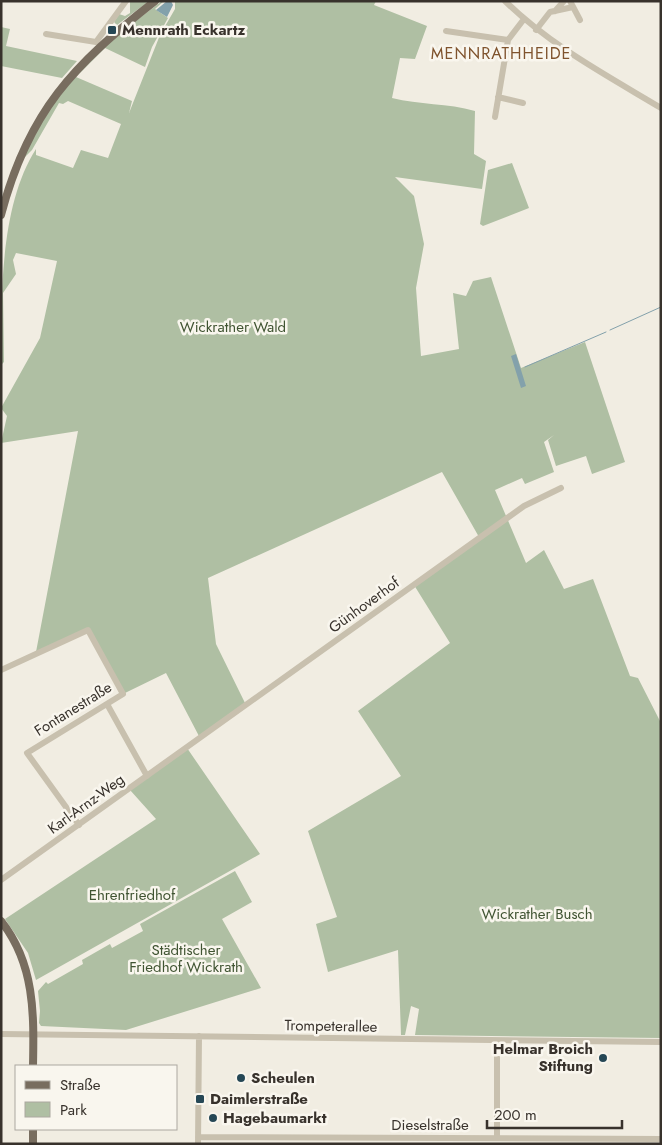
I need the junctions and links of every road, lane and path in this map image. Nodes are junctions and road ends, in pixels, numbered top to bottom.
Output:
1 (126, 1) edge
2 (155, 1) edge
3 (505, 1) edge
4 (564, 1) edge
5 (572, 4) edge
6 (555, 11) junction
7 (524, 19) junction
8 (580, 20) dead end
9 (536, 30) junction
10 (446, 31) dead end
11 (46, 34) dead end
12 (508, 40) junction
13 (498, 97) junction
14 (523, 103) dead end
15 (661, 108) edge
16 (495, 117) dead end
17 (1, 215) edge
18 (561, 488) dead end
19 (1, 670) edge
20 (107, 704) junction
21 (185, 748) joint
22 (147, 776) junction
23 (79, 825) junction
24 (1, 880) edge
25 (1, 921) edge
26 (1, 1034) edge
27 (34, 1035) junction
28 (199, 1036) junction
29 (497, 1041) junction
30 (661, 1042) edge
31 (33, 1065) edge
32 (33, 1130) edge
33 (497, 1138) junction
34 (661, 1139) edge
35 (198, 1141) edge
36 (33, 1144) edge

1 - 11 street
2 - 17 main road
3 - 7 street
4 - 6 street
5 - 6 street
5 - 8 street
6 - 9 street
7 - 9 street
7 - 12 street
9 - 15 street
10 - 12 street
12 - 13 street
13 - 14 street
13 - 16 street
18 - 21 street, Günhoverhof
19 - 20 street, Fontanestraße
20 - 22 street
20 - 23 street, Fontanestraße
21 - 22 street, Karl-Arnz-Weg
22 - 23 street, Karl-Arnz-Weg
23 - 24 street, Karl-Arnz-Weg
25 - 27 main road
26 - 27 street, Trompeterallee
27 - 28 street, Trompeterallee
27 - 31 main road
28 - 29 street, Trompeterallee
28 - 35 street
29 - 30 street, Trompeterallee
29 - 33 street
32 - 36 main road
33 - 34 street, Dieselstraße
33 - 35 street, Dieselstraße

